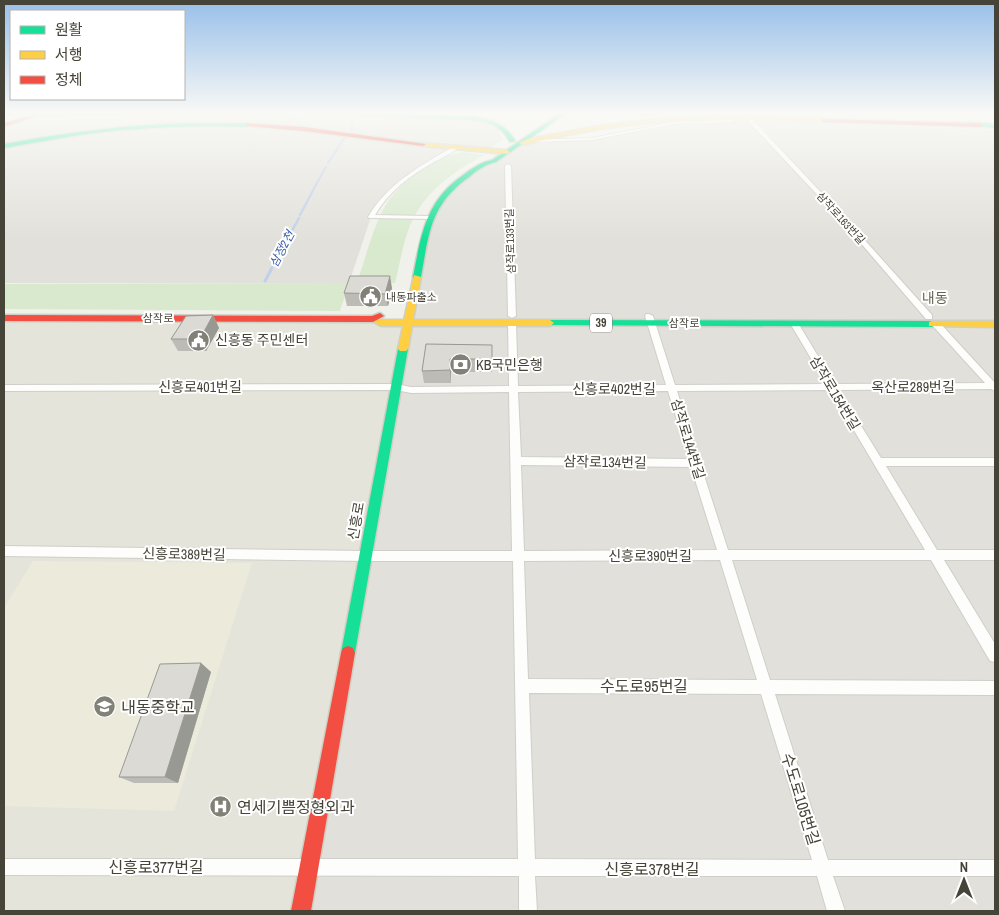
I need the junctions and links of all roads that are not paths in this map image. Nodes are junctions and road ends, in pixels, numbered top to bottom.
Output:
1 (444, 155) edge
2 (499, 155) edge
3 (785, 155) edge
4 (508, 166) dead end
5 (429, 218) junction
6 (995, 316) edge
7 (4, 318) edge
8 (408, 319) junction
9 (512, 320) junction
10 (650, 320) junction
11 (932, 320) junction
12 (794, 323) junction
13 (995, 324) edge
14 (396, 386) junction
15 (831, 387) junction
16 (995, 387) edge
17 (4, 388) edge
18 (671, 388) junction
19 (514, 389) junction
20 (516, 462) junction
21 (877, 462) junction
22 (995, 462) edge
23 (695, 463) junction
24 (4, 551) edge
25 (934, 555) junction
26 (995, 555) edge
27 (365, 556) junction
28 (518, 556) junction
29 (724, 556) junction
30 (995, 656) edge
31 (522, 686) junction
32 (766, 687) junction
33 (995, 688) edge
34 (4, 867) edge
35 (308, 868) junction
36 (527, 868) junction
37 (995, 868) edge
38 (823, 869) junction
39 (300, 911) edge
40 (528, 911) edge
41 (836, 911) edge

1 - 5 street
2 - 5 main road, 신흥로
3 - 11 street, 삼작로163번길
4 - 9 street, 삼작로133번길
5 - 8 main road, 신흥로
6 - 11 main road, 삼작로 / 39
7 - 8 main road, 삼작로
8 - 9 main road, 삼작로 / 39
8 - 14 main road, 신흥로
9 - 10 main road, 삼작로 / 39
9 - 19 street
10 - 11 main road, 삼작로 / 39
10 - 12 main road, 삼작로 / 39
10 - 18 street, 삼작로144번길
11 - 12 main road, 삼작로 / 39
11 - 13 main road, 삼작로 / 39
11 - 16 street, 삼작로163번길
12 - 15 street, 삼작로154번길
14 - 17 street, 신흥로401번길
14 - 19 street, 신흥로402번길
14 - 27 main road, 신흥로
15 - 16 street, 옥산로289번길
15 - 18 street, 신흥로402번길
15 - 21 street, 삼작로154번길
18 - 19 street, 신흥로402번길
18 - 23 street, 삼작로144번길
19 - 20 street
20 - 23 street, 삼작로134번길
20 - 28 street
21 - 22 street
21 - 25 street, 삼작로154번길
23 - 29 street, 삼작로144번길
24 - 27 street, 신흥로389번길
25 - 26 street, 신흥로390번길
25 - 29 street, 신흥로390번길
25 - 30 street, 삼작로154번길
27 - 28 street, 신흥로390번길
27 - 35 main road, 신흥로
28 - 29 street, 신흥로390번길
28 - 31 street
29 - 32 street, 수도로105번길
31 - 32 street, 수도로95번길
31 - 36 street
32 - 33 street
32 - 38 street, 수도로105번길
34 - 35 street, 신흥로377번길
35 - 36 street, 신흥로378번길
35 - 39 main road, 신흥로
36 - 38 street, 신흥로378번길
36 - 40 street
37 - 38 street, 신흥로378번길
38 - 41 street, 수도로105번길

